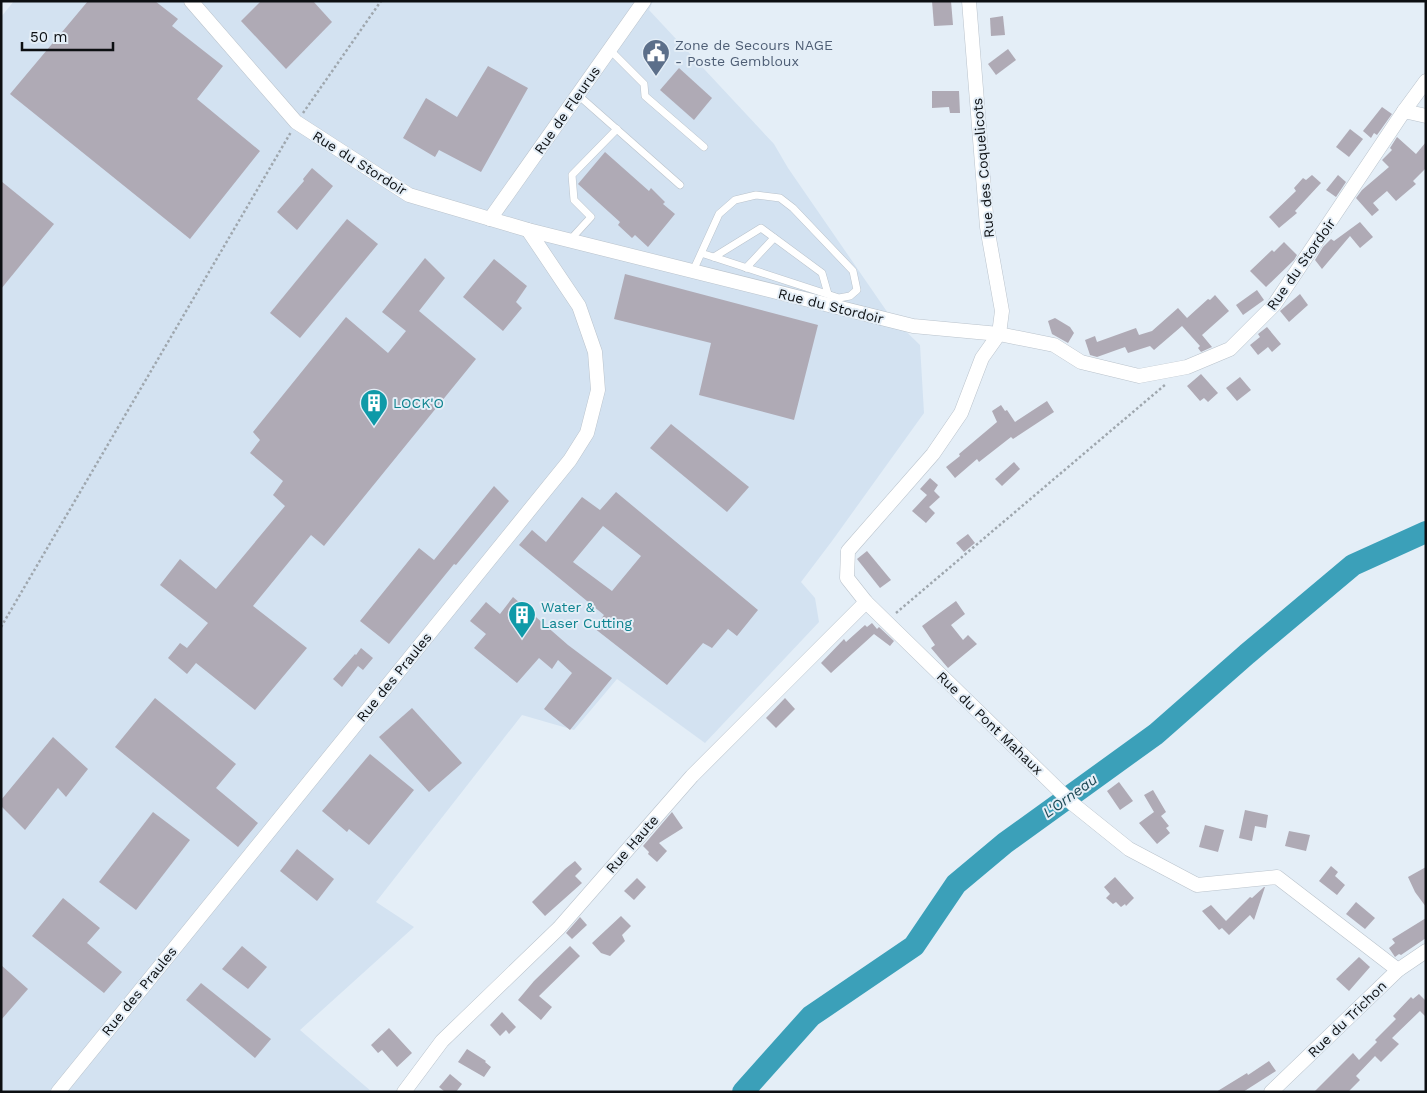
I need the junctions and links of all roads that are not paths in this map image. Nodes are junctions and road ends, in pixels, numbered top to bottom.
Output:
1 (191, 1) edge
2 (644, 1) edge
3 (968, 1) edge
4 (610, 50) junction
5 (1426, 80) edge
6 (578, 94) junction
7 (1404, 111) junction
8 (1426, 116) edge
9 (617, 129) junction
10 (704, 147) dead end
11 (680, 185) dead end
12 (490, 219) junction
13 (528, 230) junction
14 (774, 238) junction
15 (569, 241) junction
16 (701, 253) junction
17 (714, 257) junction
18 (746, 268) junction
19 (693, 271) junction
20 (828, 294) junction
21 (999, 334) junction
22 (866, 602) junction
23 (1426, 951) edge
24 (1398, 970) junction
25 (58, 1092) edge
26 (404, 1092) edge
27 (1271, 1092) edge

1 - 12 street, Rue du Stordoir
2 - 4 street, Rue de Fleurus
3 - 21 street, Rue des Coquelicots
4 - 6 street, Rue de Fleurus
4 - 10 lane
5 - 7 street, Rue du Stordoir
6 - 9 lane
6 - 12 street, Rue de Fleurus
7 - 8 street
7 - 21 street, Rue du Stordoir
9 - 11 lane
9 - 15 lane
12 - 13 street, Rue du Stordoir
13 - 15 street, Rue du Stordoir
13 - 25 street, Rue des Praules
14 - 17 lane
14 - 18 lane
14 - 20 lane
15 - 19 street, Rue du Stordoir
16 - 17 lane
16 - 19 lane
16 - 20 lane
17 - 18 lane
18 - 20 lane
19 - 21 street, Rue du Stordoir
21 - 22 street, Rue du Pont Mahaux
22 - 24 street, Rue du Pont Mahaux
22 - 26 street, Rue Haute
23 - 24 street, Rue du Trichon
24 - 27 street, Rue du Trichon

